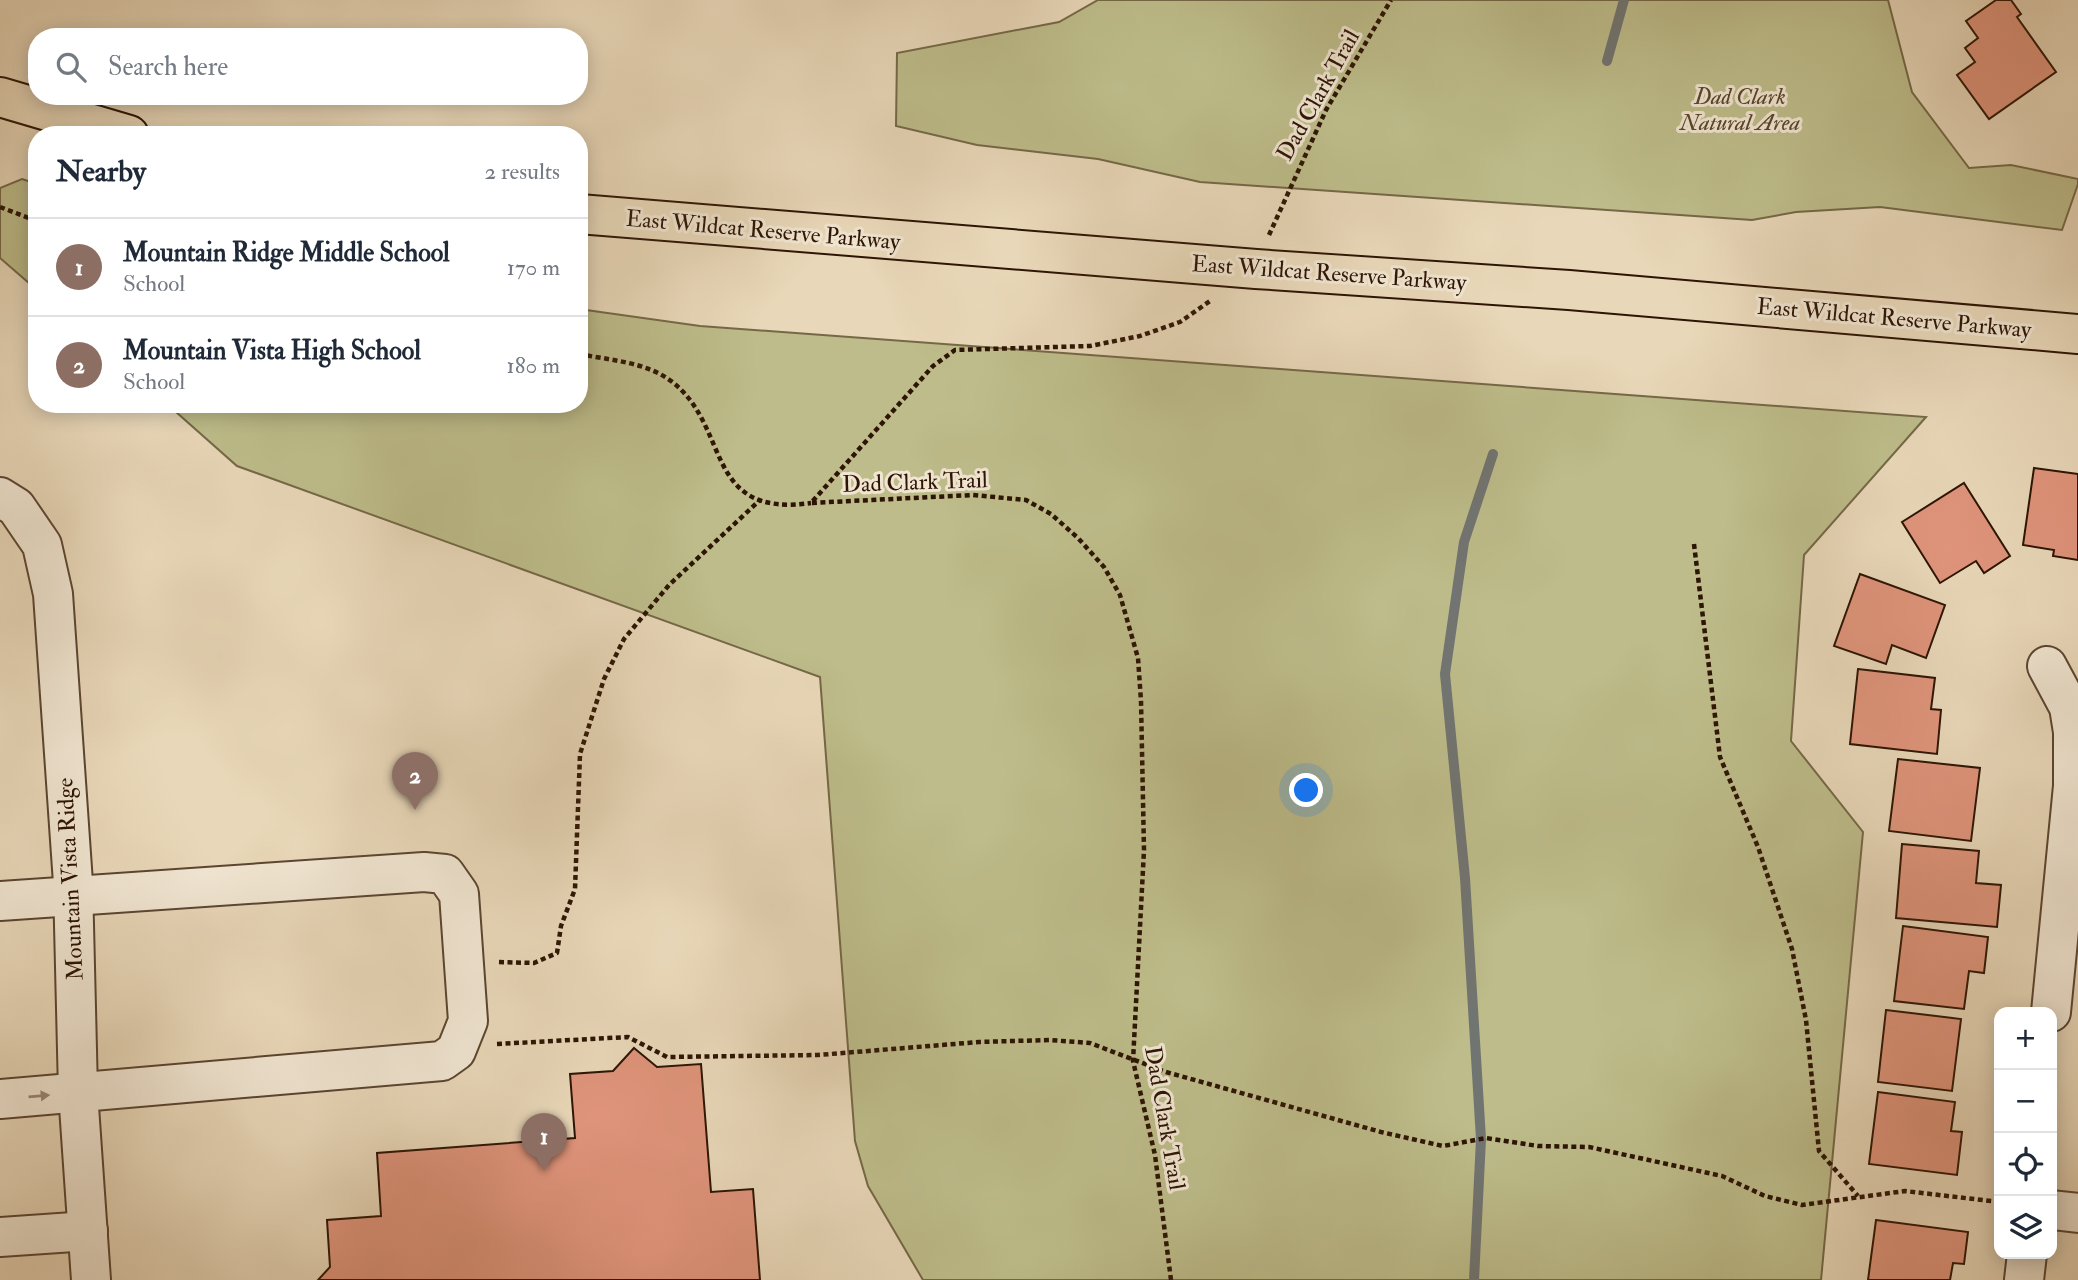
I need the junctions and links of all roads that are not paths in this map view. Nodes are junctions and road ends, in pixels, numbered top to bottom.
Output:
1 (0, 97) edge
2 (99, 126) edge
3 (588, 216) edge
4 (2078, 334) edge
5 (0, 496) edge
6 (2047, 666) dead end
7 (73, 895) junction
8 (0, 901) edge
9 (2051, 1007) edge
10 (78, 1092) junction
11 (0, 1099) edge
12 (2057, 1211) edge
13 (2078, 1213) edge
14 (88, 1231) junction
15 (0, 1237) edge
16 (2026, 1259) edge
17 (91, 1280) edge
18 (2024, 1280) edge

1 - 2 main road
3 - 4 main road, East Wildcat Reserve Parkway
5 - 7 street, Mountain Vista Ridge
6 - 9 street
7 - 8 street
7 - 10 street, Mountain Vista Ridge
7 - 10 street
11 -> 10 street
10 - 14 street, Mountain Vista Ridge
12 - 13 street
14 - 15 street
14 - 17 street, Mountain Vista Ridge
16 - 18 street

